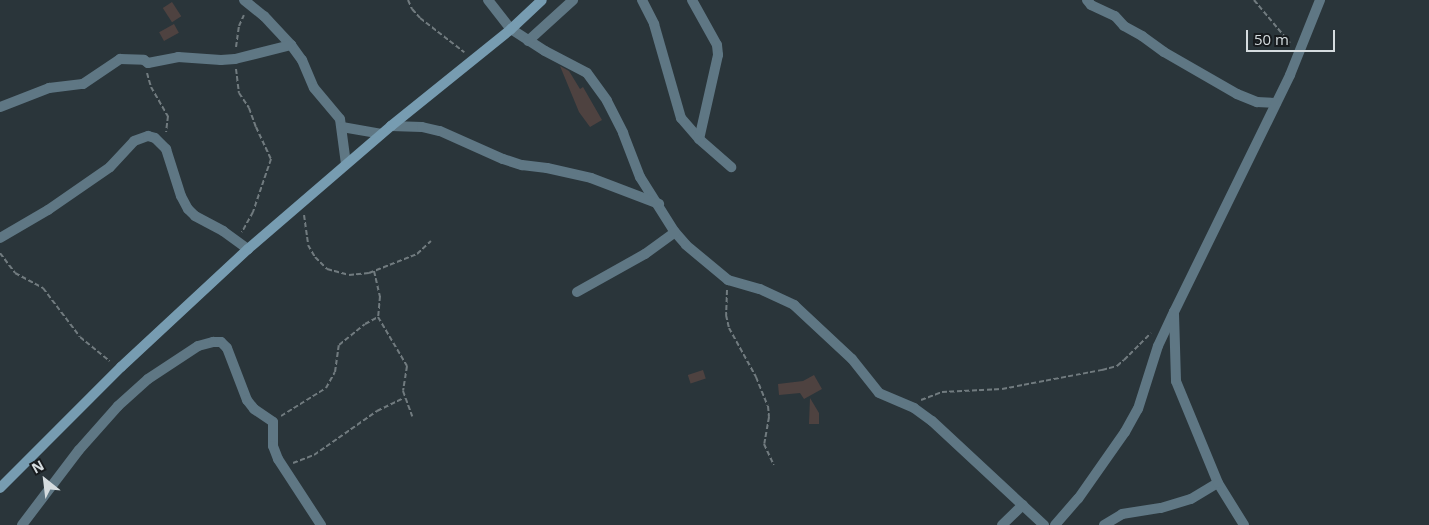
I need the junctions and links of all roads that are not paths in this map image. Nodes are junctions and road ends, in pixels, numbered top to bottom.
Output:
1 (488, 0) edge
2 (542, 0) edge
3 (573, 0) edge
4 (642, 0) edge
5 (692, 0) edge
6 (1087, 0) edge
7 (1320, 0) edge
8 (246, 2) edge
9 (511, 28) junction
10 (528, 40) junction
11 (291, 44) junction
12 (1276, 103) junction
13 (0, 107) edge
14 (391, 126) junction
15 (342, 127) junction
16 (381, 134) junction
17 (699, 139) junction
18 (346, 164) junction
19 (731, 167) dead end
20 (659, 204) junction
21 (675, 232) junction
22 (0, 238) edge
23 (248, 249) junction
24 (577, 292) dead end
25 (1174, 312) junction
26 (1218, 483) junction
27 (0, 488) edge
28 (1023, 504) junction
29 (315, 512) junction
30 (22, 525) edge
31 (311, 525) edge
32 (321, 525) edge
33 (1002, 525) edge
34 (1044, 525) edge
35 (1055, 525) edge
36 (1104, 525) edge
37 (1244, 525) edge

1 - 9 street
2 - 9 main road
3 - 10 street
4 - 17 street
5 - 17 street
6 - 12 street
7 - 12 street
8 - 11 street
9 - 10 street
9 - 14 main road
10 - 20 street
11 - 13 street
11 - 15 street
12 - 25 street
14 - 16 main road
14 - 20 street
15 - 16 street
15 - 18 street
16 - 18 main road
17 - 19 street
18 - 23 main road
20 - 21 street
21 - 24 street
21 - 28 street
22 - 23 street
23 - 27 main road
25 - 26 street
25 - 35 street
26 - 36 street
26 - 37 street
28 - 33 street
28 - 34 street
29 - 30 street
29 - 31 street
29 - 32 street

